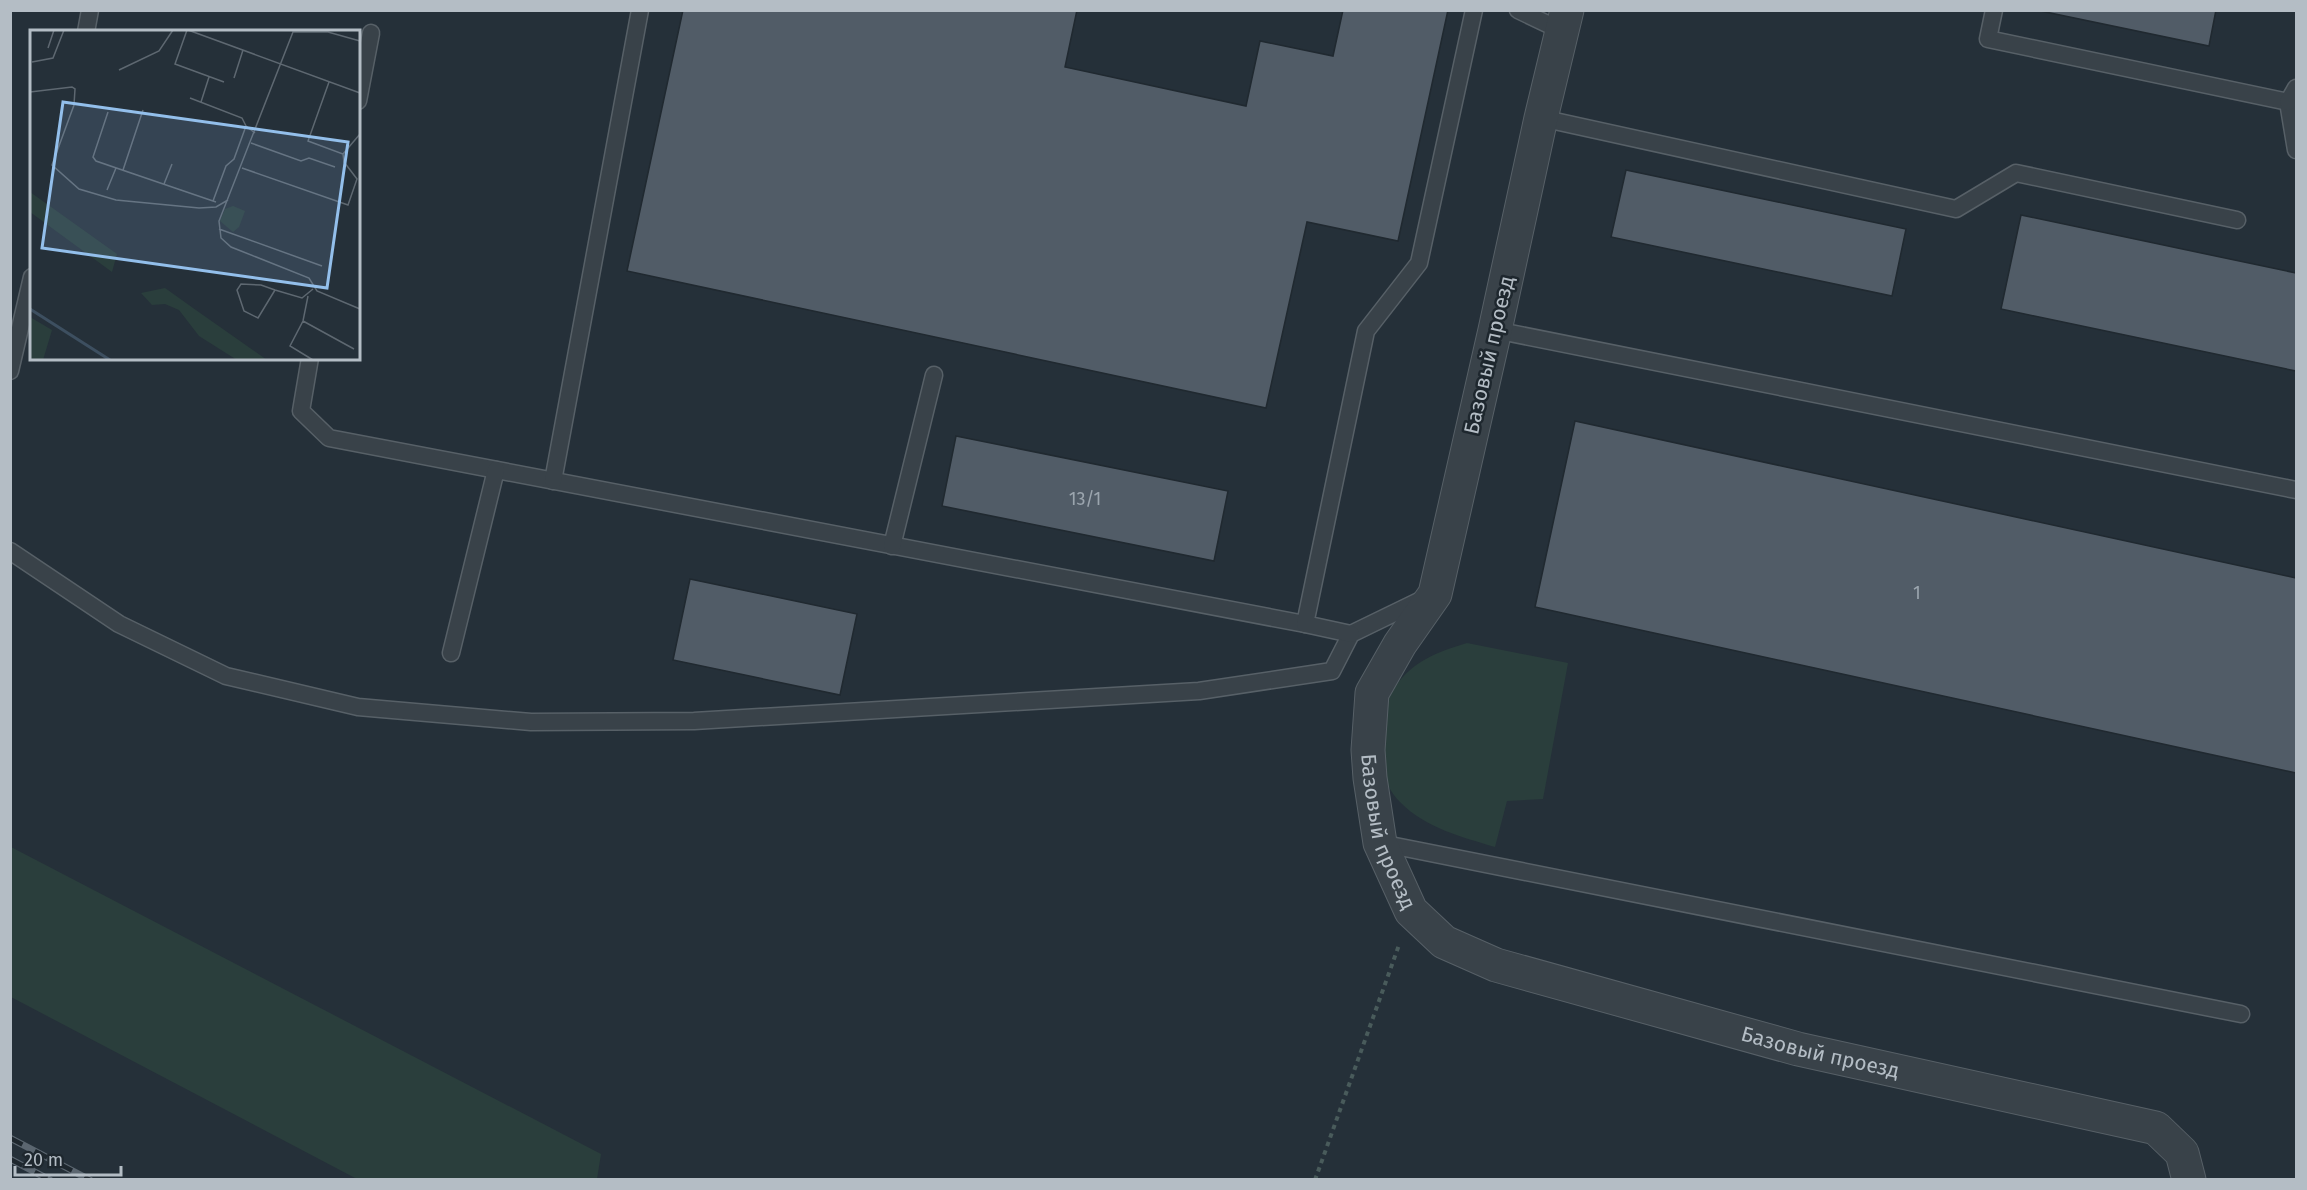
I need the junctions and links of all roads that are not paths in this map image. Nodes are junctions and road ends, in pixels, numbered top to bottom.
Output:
1 (90, 10) edge
2 (640, 10) edge
3 (1474, 10) edge
4 (1518, 10) edge
5 (1994, 10) edge
6 (1564, 21) edge
7 (86, 30) edge
8 (371, 33) dead end
9 (2296, 88) edge
10 (360, 91) edge
11 (2288, 102) junction
12 (1541, 118) junction
13 (2296, 150) edge
14 (2237, 220) dead end
15 (30, 286) edge
16 (1495, 330) junction
17 (310, 360) edge
18 (10, 371) edge
19 (934, 375) dead end
20 (496, 470) junction
21 (553, 481) junction
22 (2296, 490) edge
23 (892, 546) junction
24 (10, 551) edge
25 (1435, 594) junction
26 (1305, 624) junction
27 (1351, 634) junction
28 (452, 653) dead end
29 (1380, 843) junction
30 (2241, 1014) dead end
31 (2189, 1179) edge

1 - 7 lane
2 - 21 lane
3 - 26 lane
4 - 6 lane
5 - 11 lane
6 - 12 street, Базовый проезд
8 - 10 lane
9 - 11 lane
11 - 13 lane
12 - 14 lane
12 - 16 street, Базовый проезд
15 - 18 lane
16 - 22 lane
16 - 25 street, Базовый проезд
17 - 20 lane
19 - 23 lane
20 - 21 lane
20 - 28 lane
21 - 23 lane
23 - 26 lane
24 - 27 lane
25 - 27 lane
25 - 29 street, Базовый проезд
26 - 27 lane
29 - 30 lane
29 - 31 street, Базовый проезд

